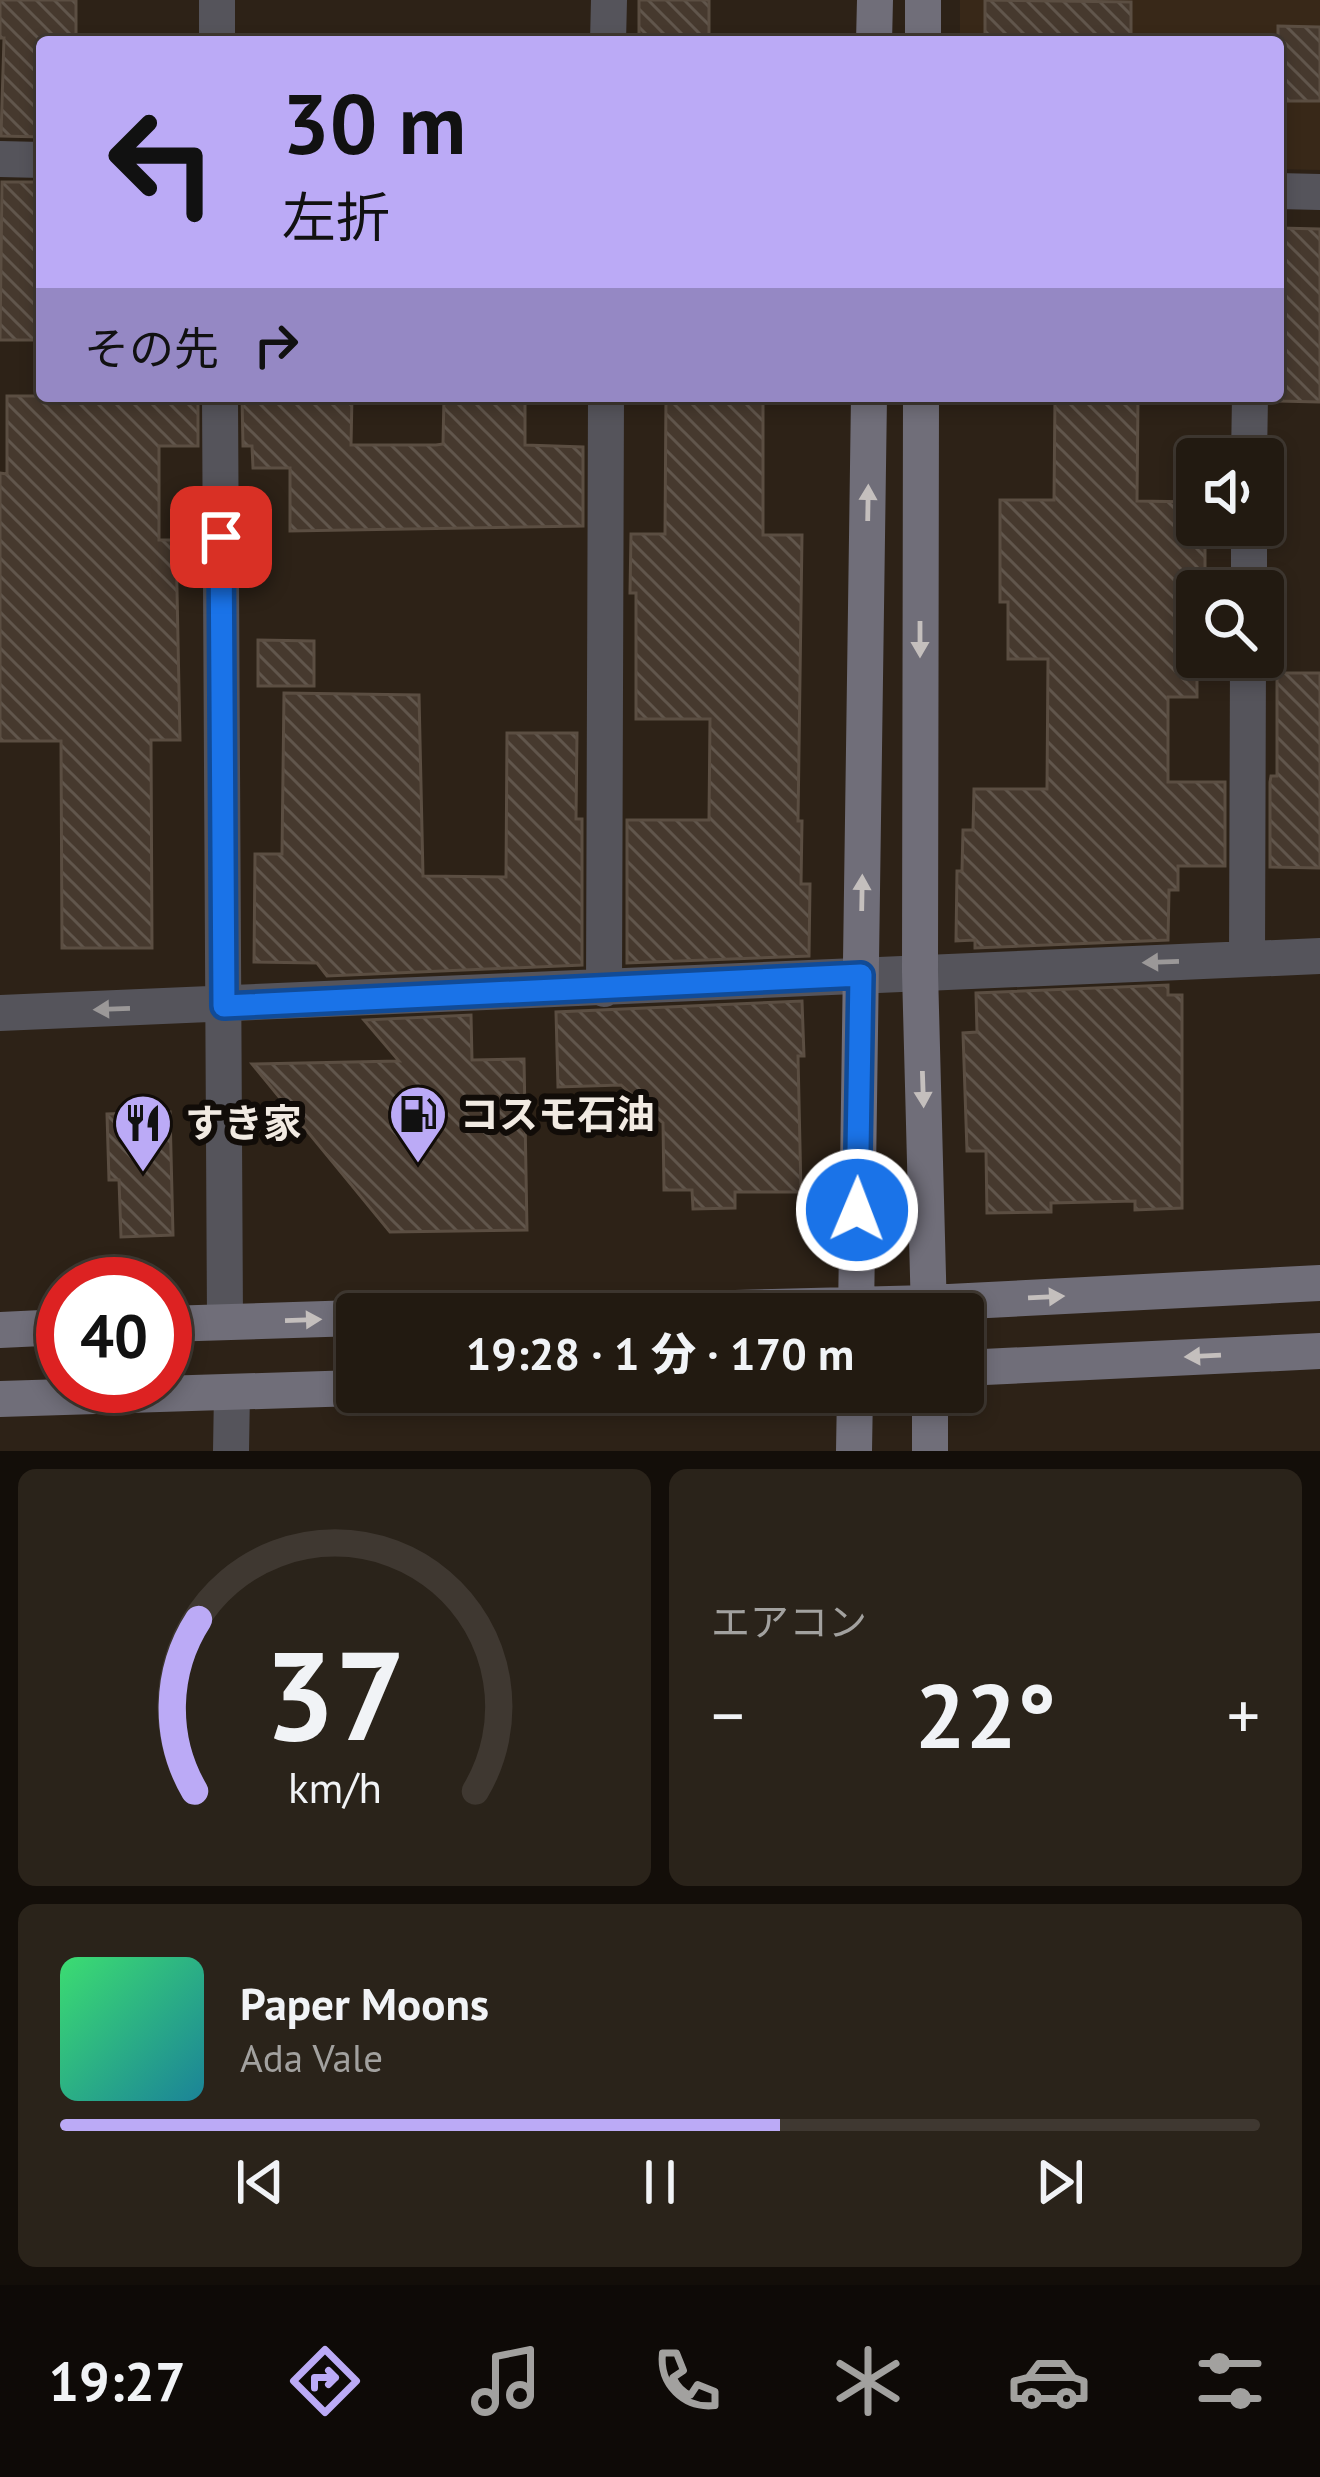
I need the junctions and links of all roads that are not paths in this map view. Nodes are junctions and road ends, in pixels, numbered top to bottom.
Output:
1 (217, 0) edge
2 (608, 0) edge
3 (875, 0) edge
4 (923, 0) edge
5 (217, 36) edge
6 (608, 36) edge
7 (874, 36) edge
8 (923, 36) edge
9 (0, 159) edge
10 (36, 160) edge
11 (1284, 190) edge
12 (1320, 192) edge
13 (220, 402) edge
14 (606, 402) edge
15 (869, 402) edge
16 (921, 402) edge
17 (1250, 402) edge
18 (1249, 438) edge
19 (1248, 678) edge
20 (1320, 956) edge
21 (1247, 958) junction
22 (920, 972) junction
23 (861, 975) junction
24 (604, 989) junction
25 (224, 1006) junction
26 (0, 1013) edge
27 (1320, 1283) edge
28 (856, 1293) edge
29 (929, 1293) edge
30 (984, 1304) edge
31 (336, 1319) edge
32 (225, 1322) junction
33 (192, 1323) edge
34 (36, 1329) edge
35 (0, 1330) edge
36 (1320, 1351) edge
37 (984, 1367) edge
38 (336, 1389) edge
39 (232, 1392) junction
40 (0, 1399) edge
41 (855, 1413) edge
42 (930, 1413) edge
43 (231, 1451) edge
44 (854, 1451) edge
45 (930, 1451) edge

1 - 5 street
2 - 6 street
3 - 7 street
4 - 8 street
9 - 10 street
11 - 12 street
13 - 25 street
14 - 24 street
23 -> 15 street
16 -> 22 street
17 - 18 street
19 - 21 street
20 - 21 street
21 -> 22 street
22 - 23 street
22 -> 29 street
23 - 24 street
23 - 28 street
24 - 25 street
25 -> 26 street
25 - 32 street
30 -> 27 street
32 -> 31 street
32 - 33 street
34 - 35 street
36 -> 37 street
38 - 39 street
39 - 40 street
39 - 43 street
41 - 44 street
42 - 45 street

